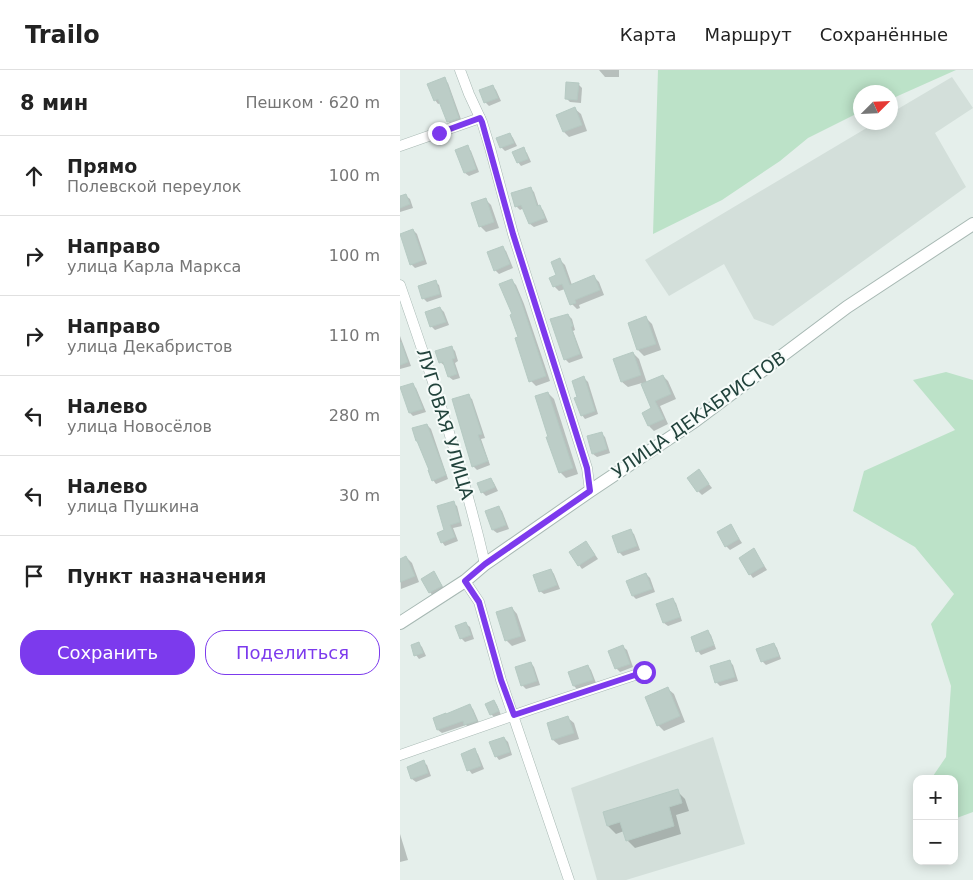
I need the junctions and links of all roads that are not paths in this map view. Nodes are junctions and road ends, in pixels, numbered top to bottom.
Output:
1 (460, 70) edge
2 (480, 118) junction
3 (400, 146) edge
4 (973, 224) edge
5 (400, 285) edge
6 (590, 491) junction
7 (485, 564) junction
8 (465, 581) junction
9 (400, 623) edge
10 (644, 672) dead end
11 (514, 715) junction
12 (400, 755) edge
13 (570, 880) edge

1 - 2 street
2 - 3 street
2 - 6 street
4 - 6 street, УЛИЦА ДЕКАБРИСТОВ
5 - 7 street, ЛУГОВАЯ УЛИЦА
6 - 7 street, УЛИЦА ДЕКАБРИСТОВ
7 - 8 street, УЛИЦА ДЕКАБРИСТОВ
8 - 9 street, УЛИЦА ДЕКАБРИСТОВ
8 - 11 street
10 - 11 street
11 - 12 street
11 - 13 street

